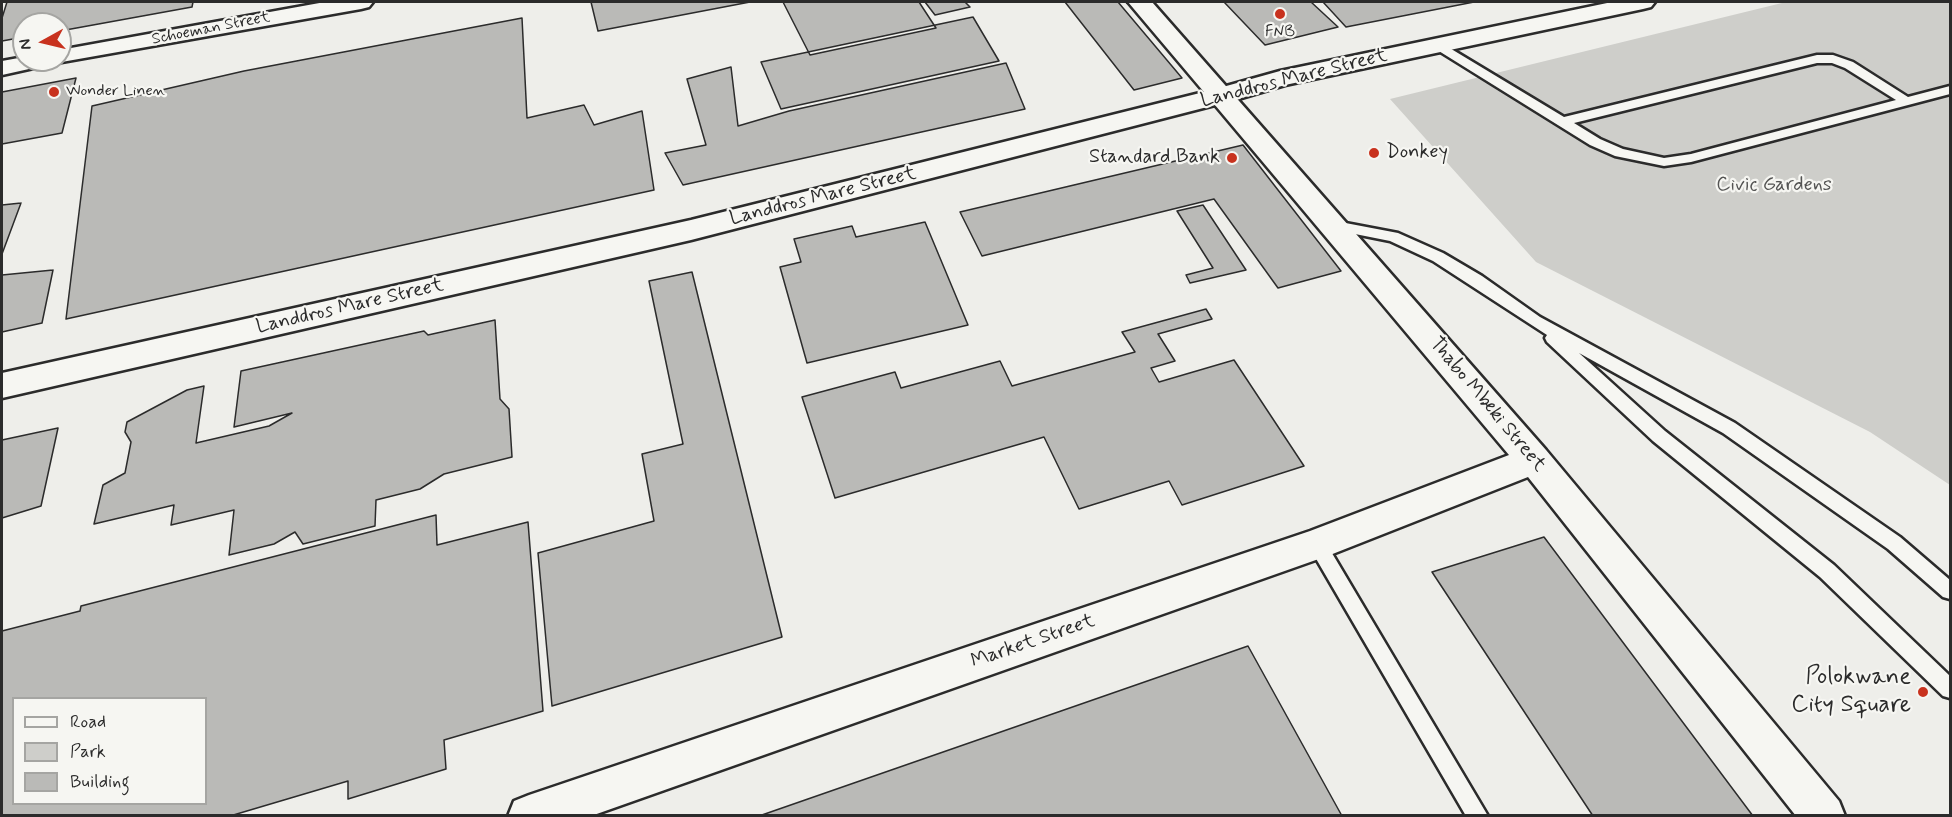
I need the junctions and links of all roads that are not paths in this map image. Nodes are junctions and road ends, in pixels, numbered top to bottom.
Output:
1 (361, 2) edge
2 (1140, 2) edge
3 (1642, 2) edge
4 (1438, 45) junction
5 (72, 55) edge
6 (1950, 90) edge
7 (1221, 96) junction
8 (1906, 101) junction
9 (1562, 122) junction
10 (1335, 226) junction
11 (1535, 321) junction
12 (2, 386) edge
13 (1534, 460) junction
14 (1317, 544) junction
15 (1950, 591) edge
16 (1950, 689) edge
17 (529, 816) edge
18 (1478, 816) edge
19 (1824, 816) edge

1 - 5 main road, Schoeman Street
2 - 7 main road, Thabo Mbeki Street
3 - 4 main road, Landdros Mare Street
4 - 7 main road, Landdros Mare Street
4 - 9 lane
6 - 8 lane
7 - 10 main road, Thabo Mbeki Street
7 - 12 main road, Landdros Mare Street
8 - 9 lane
8 - 9 lane
10 - 11 lane
10 - 13 main road, Thabo Mbeki Street
11 - 15 lane
11 - 16 lane
13 - 14 main road, Market Street
13 - 19 main road, Thabo Mbeki Street
14 - 17 main road, Market Street
14 - 18 lane

